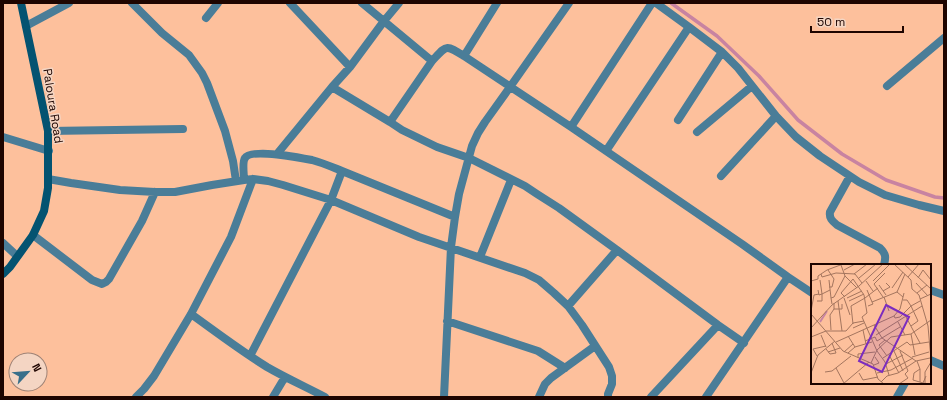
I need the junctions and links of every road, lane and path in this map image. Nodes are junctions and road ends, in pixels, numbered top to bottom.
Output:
1 (21, 3) edge
2 (69, 3) edge
3 (132, 3) edge
4 (218, 3) edge
5 (290, 3) edge
6 (362, 3) edge
7 (399, 3) edge
8 (497, 3) edge
9 (569, 3) edge
10 (652, 3) edge
11 (656, 3) edge
12 (206, 18) dead end
13 (384, 21) junction
14 (26, 26) junction
15 (689, 26) junction
16 (944, 38) edge
17 (722, 52) junction
18 (464, 56) junction
19 (432, 61) junction
20 (350, 67) junction
21 (752, 86) junction
22 (887, 86) dead end
23 (332, 87) junction
24 (510, 87) junction
25 (776, 116) junction
26 (678, 120) dead end
27 (390, 122) junction
28 (571, 127) junction
29 (183, 129) dead end
30 (48, 131) junction
31 (697, 132) dead end
32 (3, 137) edge
33 (49, 151) junction
34 (606, 151) junction
35 (277, 154) junction
36 (469, 158) junction
37 (342, 171) junction
38 (721, 176) dead end
39 (850, 176) junction
40 (48, 179) junction
41 (253, 179) junction
42 (240, 180) junction
43 (511, 180) junction
44 (154, 192) junction
45 (331, 200) junction
46 (944, 211) edge
47 (455, 217) junction
48 (33, 235) junction
49 (3, 243) edge
50 (451, 247) junction
51 (617, 250) junction
52 (17, 256) junction
53 (480, 257) junction
54 (884, 264) edge
55 (3, 274) edge
56 (788, 277) junction
57 (931, 290) edge
58 (811, 292) edge
59 (944, 296) edge
60 (568, 306) junction
61 (191, 314) junction
62 (447, 321) junction
63 (718, 325) junction
64 (744, 343) junction
65 (595, 346) junction
66 (250, 356) junction
67 (931, 360) edge
68 (944, 366) edge
69 (564, 368) junction
70 (285, 377) junction
71 (904, 384) edge
72 (136, 397) edge
73 (273, 397) edge
74 (325, 397) edge
75 (444, 397) edge
76 (539, 397) edge
77 (608, 397) edge
78 (651, 397) edge
79 (706, 397) edge
80 (897, 397) edge

1 - 14 main road, Paloura Road
2 - 14 street
3 - 42 street
4 - 12 street
5 - 20 street
6 - 13 street
7 - 13 street
8 - 18 street
9 - 24 street
10 - 28 street
11 - 15 street
13 - 19 street
13 - 20 street
14 - 30 main road, Paloura Road
15 - 17 street
15 - 34 street
16 - 22 street
17 - 21 street
17 - 26 street
18 - 19 street
18 - 24 street
19 - 27 street
20 - 23 street
21 - 25 street
21 - 31 street
23 - 27 street
23 - 35 street
24 - 28 street
24 - 36 street
25 - 38 street
25 - 39 street
27 - 36 street
28 - 34 street
29 - 30 street
30 - 33 main road, Paloura Road
32 - 33 street
33 - 40 main road, Paloura Road
34 - 56 street
35 - 37 street
35 - 42 street
36 - 43 street
36 - 47 street
37 - 45 street
37 - 47 street
39 - 46 street
39 - 54 street
40 - 44 street
40 - 48 main road, Paloura Road
41 - 42 street
41 - 45 street
41 - 61 street
42 - 44 street
43 - 51 street
43 - 53 street
44 - 48 street
45 - 50 street
45 - 66 street
47 - 50 street
48 - 52 main road, Paloura Road
49 - 52 street
50 - 53 street
50 - 62 street
51 - 60 street
51 - 63 street
52 - 55 main road, Paloura Road
53 - 60 street
56 - 58 street
56 - 64 street
57 - 59 street
60 - 65 street
61 - 66 street
61 - 72 street
62 - 69 street
62 - 75 street
63 - 64 street
63 - 78 street
64 - 79 street
65 - 69 street
65 - 77 street
66 - 70 street
67 - 68 street
69 - 76 street
70 - 73 street
70 - 74 street
71 - 80 street

